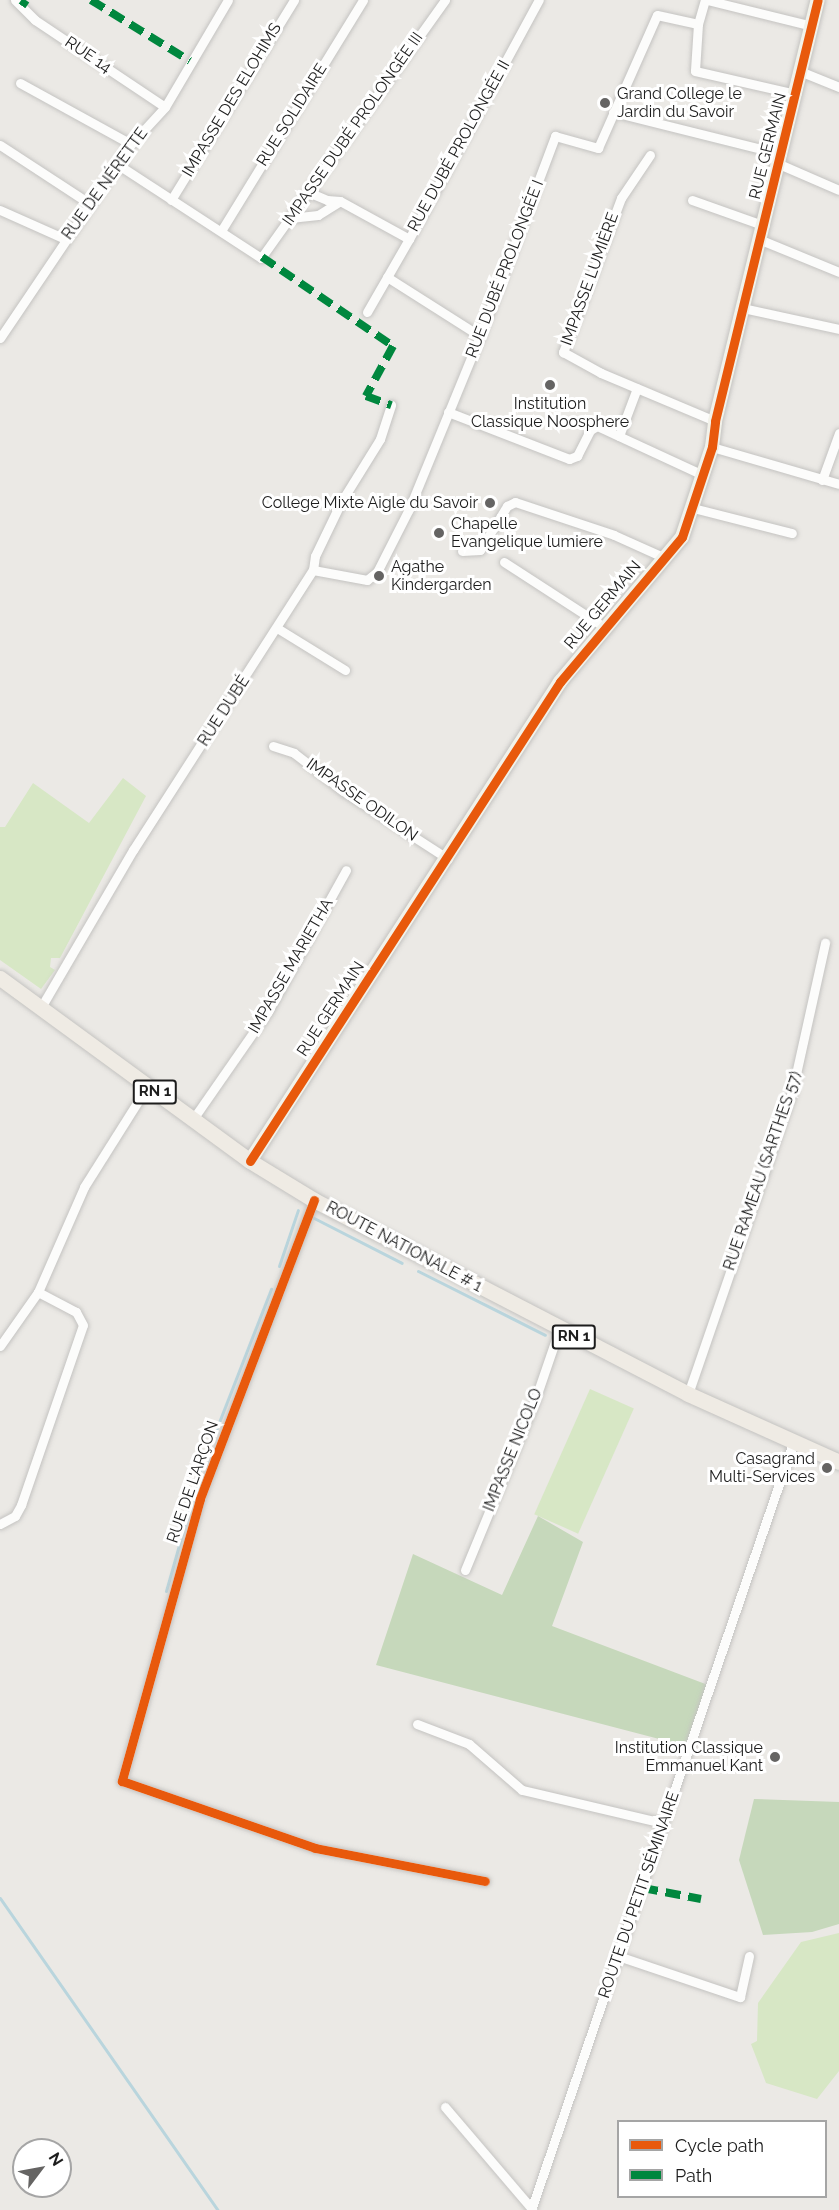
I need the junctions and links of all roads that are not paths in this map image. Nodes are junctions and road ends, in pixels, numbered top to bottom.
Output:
1 (15, 0) edge
2 (228, 0) edge
3 (294, 0) edge
4 (363, 0) edge
5 (445, 0) edge
6 (540, 0) edge
7 (706, 0) edge
8 (818, 0) edge
9 (698, 24) junction
10 (812, 26) junction
11 (802, 72) junction
12 (20, 83) dead end
13 (839, 87) edge
14 (796, 94) junction
15 (165, 107) junction
16 (613, 112) junction
17 (131, 144) junction
18 (0, 146) edge
19 (651, 155) dead end
20 (781, 159) junction
21 (117, 164) junction
22 (839, 190) edge
23 (308, 192) junction
24 (171, 200) junction
25 (692, 200) dead end
26 (340, 201) junction
27 (90, 204) junction
28 (0, 210) edge
29 (290, 218) junction
30 (765, 226) junction
31 (221, 231) junction
32 (65, 239) junction
33 (409, 239) junction
34 (761, 240) junction
35 (839, 272) edge
36 (387, 277) junction
37 (743, 308) junction
38 (367, 312) dead end
39 (3, 325) edge
40 (839, 329) edge
41 (480, 336) junction
42 (0, 338) edge
43 (637, 388) junction
44 (391, 405) dead end
45 (448, 412) junction
46 (715, 421) junction
47 (839, 434) edge
48 (618, 436) junction
49 (712, 447) junction
50 (702, 476) junction
51 (822, 480) junction
52 (839, 484) edge
53 (693, 508) junction
54 (792, 533) dead end
55 (462, 551) dead end
56 (663, 557) junction
57 (504, 562) dead end
58 (313, 570) junction
59 (604, 627) junction
60 (277, 628) junction
61 (345, 670) dead end
62 (273, 746) dead end
63 (448, 859) junction
64 (346, 870) dead end
65 (825, 943) dead end
66 (0, 978) edge
67 (40, 1009) junction
68 (147, 1087) junction
69 (193, 1119) junction
70 (250, 1161) junction
71 (314, 1200) junction
72 (38, 1292) junction
73 (559, 1330) junction
74 (0, 1346) edge
75 (688, 1394) junction
76 (793, 1443) junction
77 (839, 1462) edge
78 (0, 1524) edge
79 (465, 1570) dead end
80 (417, 1724) dead end
81 (663, 1823) junction
82 (485, 1881) dead end
83 (618, 1956) junction
84 (749, 1956) dead end
85 (445, 2107) dead end
86 (531, 2209) edge

1 - 15 street, RUE 14
2 - 15 street, RUE DE NÉRETTE
3 - 24 street, IMPASSE DES ELOHIMS
4 - 31 street, RUE SOLIDAIRE
5 - 23 street, IMPASSE DUBÉ PROLONGÉE III
6 - 33 street, RUE DUBÉ PROLONGÉE II
7 - 9 street
7 - 10 street
8 - 10 street, RUE GERMAIN
9 - 14 street
9 - 16 street, RUE DUBÉ PROLONGÉE I
10 - 11 street, RUE GERMAIN
11 - 13 street
11 - 14 street, RUE GERMAIN
12 - 17 street
14 - 20 street, RUE GERMAIN
15 - 17 street, RUE DE NÉRETTE
16 - 20 street
16 - 41 street, RUE DUBÉ PROLONGÉE I
17 - 21 street, RUE DE NÉRETTE
18 - 27 street
19 - 43 street, IMPASSE LUMIÈRE
20 - 22 street
20 - 30 street, RUE GERMAIN
21 - 24 street
21 - 27 street, RUE DE NÉRETTE
23 - 26 street, RUE DUBÉ PROLONGÉE II
23 - 29 street, IMPASSE DUBÉ PROLONGÉE III
24 - 31 street
25 - 30 street
26 - 29 street
26 - 33 street, RUE DUBÉ PROLONGÉE II
27 - 32 street, RUE DE NÉRETTE
28 - 32 street
29 - 31 street, IMPASSE DUBÉ PROLONGÉE III
30 - 34 street, RUE GERMAIN
32 - 39 street, RUE DE NÉRETTE
33 - 36 street
34 - 35 street
34 - 37 street, RUE GERMAIN
36 - 38 street
36 - 41 street
37 - 40 street
37 - 46 street, RUE GERMAIN
39 - 42 street, RUE DE NÉRETTE
41 - 45 street, RUE DUBÉ PROLONGÉE I
43 - 46 street, IMPASSE LUMIÈRE
43 - 48 street
44 - 58 street, RUE DUBÉ
45 - 48 street
45 - 58 street, RUE DUBÉ PROLONGÉE I
46 - 49 street, RUE GERMAIN
47 - 51 street
48 - 50 street
49 - 50 street, RUE GERMAIN
49 - 51 street
50 - 53 street, RUE GERMAIN
51 - 52 street
53 - 54 street
53 - 56 street, RUE GERMAIN
55 - 56 street
56 - 59 street, RUE GERMAIN
57 - 59 street
58 - 60 street, RUE DUBÉ
59 - 63 street, RUE GERMAIN
60 - 61 street
60 - 67 street, RUE DUBÉ
62 - 63 street, IMPASSE ODILON
63 - 70 street, RUE GERMAIN
64 - 69 street, IMPASSE MARIETHA
65 - 75 street, RUE RAMEAU (SARTHES 57)
66 - 67 main road, ROUTE NATIONALE # 1 / RN 1
67 - 68 main road, ROUTE NATIONALE # 1 / RN 1
68 - 69 main road, ROUTE NATIONALE # 1 / RN 1
68 - 72 street
69 - 70 main road, ROUTE NATIONALE # 1 / RN 1
70 - 71 main road, ROUTE NATIONALE # 1 / RN 1
71 - 73 main road, ROUTE NATIONALE # 1 / RN 1
71 - 82 street, RUE DE L'ARÇON
72 - 74 street
72 - 78 street
73 - 75 main road, ROUTE NATIONALE # 1 / RN 1
73 - 79 street, IMPASSE NICOLO
75 - 76 main road, ROUTE NATIONALE # 1 / RN 1
76 - 77 main road, ROUTE NATIONALE # 1 / RN 1
76 - 81 street, ROUTE DU PETIT SÉMINAIRE
80 - 81 street
81 - 83 street, ROUTE DU PETIT SÉMINAIRE
83 - 84 street
83 - 86 street, ROUTE DU PETIT SÉMINAIRE
85 - 86 street

